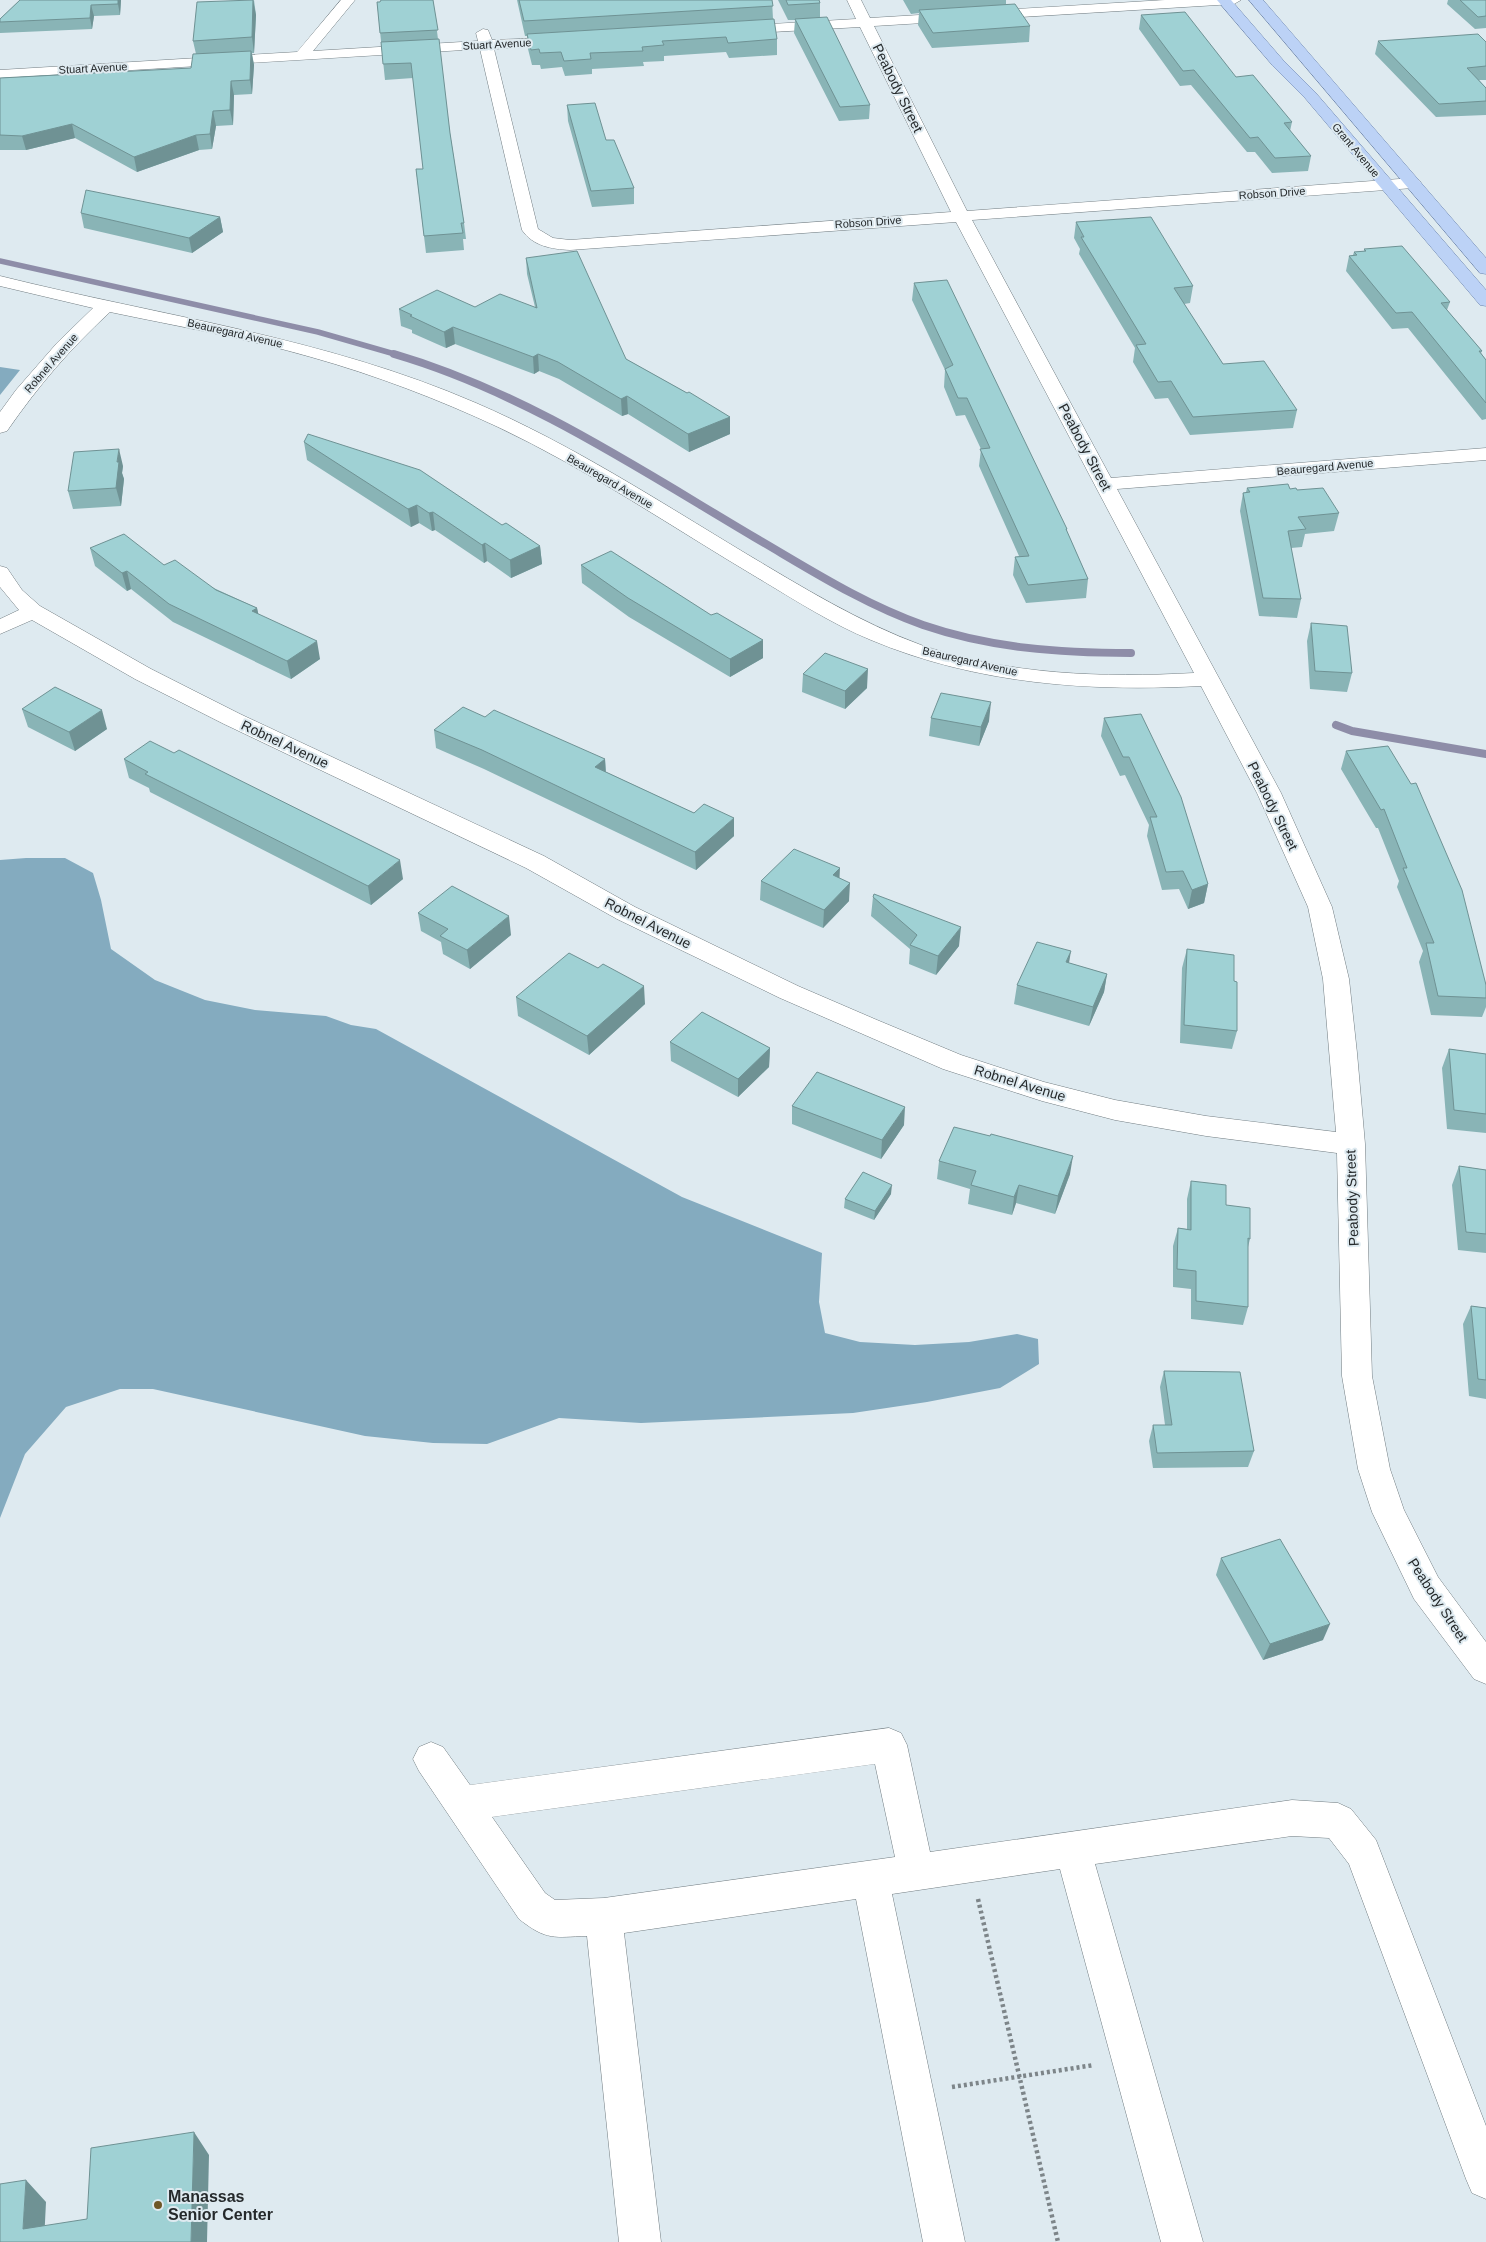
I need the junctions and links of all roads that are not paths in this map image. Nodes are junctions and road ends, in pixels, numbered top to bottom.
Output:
1 (348, 0) edge
2 (1028, 0) edge
3 (1224, 0) edge
4 (1234, 0) edge
5 (1256, 0) edge
6 (860, 11) edge
7 (734, 18) edge
8 (719, 31) edge
9 (573, 33) edge
10 (484, 39) junction
11 (312, 43) junction
12 (301, 56) junction
13 (0, 61) edge
14 (0, 74) edge
15 (1413, 183) junction
16 (1386, 185) junction
17 (961, 216) junction
18 (1486, 269) edge
19 (0, 281) edge
20 (1486, 302) edge
21 (107, 305) junction
22 (0, 427) edge
23 (1486, 454) edge
24 (1105, 484) junction
25 (0, 572) edge
26 (32, 612) junction
27 (0, 628) edge
28 (1208, 680) junction
29 (1351, 1144) junction
30 (1486, 1668) edge
31 (431, 1759) dead end
32 (461, 1804) junction
33 (1073, 1850) junction
34 (916, 1872) junction
35 (871, 1879) junction
36 (604, 1917) junction
37 (1486, 2179) edge
38 (640, 2242) edge
39 (944, 2242) edge
40 (1182, 2242) edge

1 - 11 street
2 - 6 street
3 - 4 street
3 - 6 street
3 - 16 main road, Grant Avenue
5 - 15 main road, Grant Avenue
6 - 7 street
6 - 8 street
6 - 17 street, Peabody Street
9 - 10 street, Stuart Avenue
10 - 11 street, Stuart Avenue
10 - 12 street, Stuart Avenue
10 - 17 street, Robson Drive
11 - 12 street
11 - 13 street, Stuart Avenue
12 - 14 street, Stuart Avenue
15 - 16 street, Robson Drive
15 - 18 main road, Grant Avenue
16 - 17 street, Robson Drive
16 - 20 main road, Grant Avenue
17 - 24 street, Peabody Street
19 - 21 street, Beauregard Avenue
21 - 22 street, Robnel Avenue
21 - 28 street, Beauregard Avenue
23 - 24 street, Beauregard Avenue
24 - 28 street, Peabody Street
25 - 26 street, Robnel Avenue
26 - 27 street
26 - 29 street, Robnel Avenue
28 - 29 street, Peabody Street
29 - 30 street, Peabody Street
31 - 32 street
32 - 34 street
32 - 36 street
33 - 34 street
33 - 37 street
33 - 40 street
34 - 35 street
35 - 36 street
35 - 39 street
36 - 38 street

